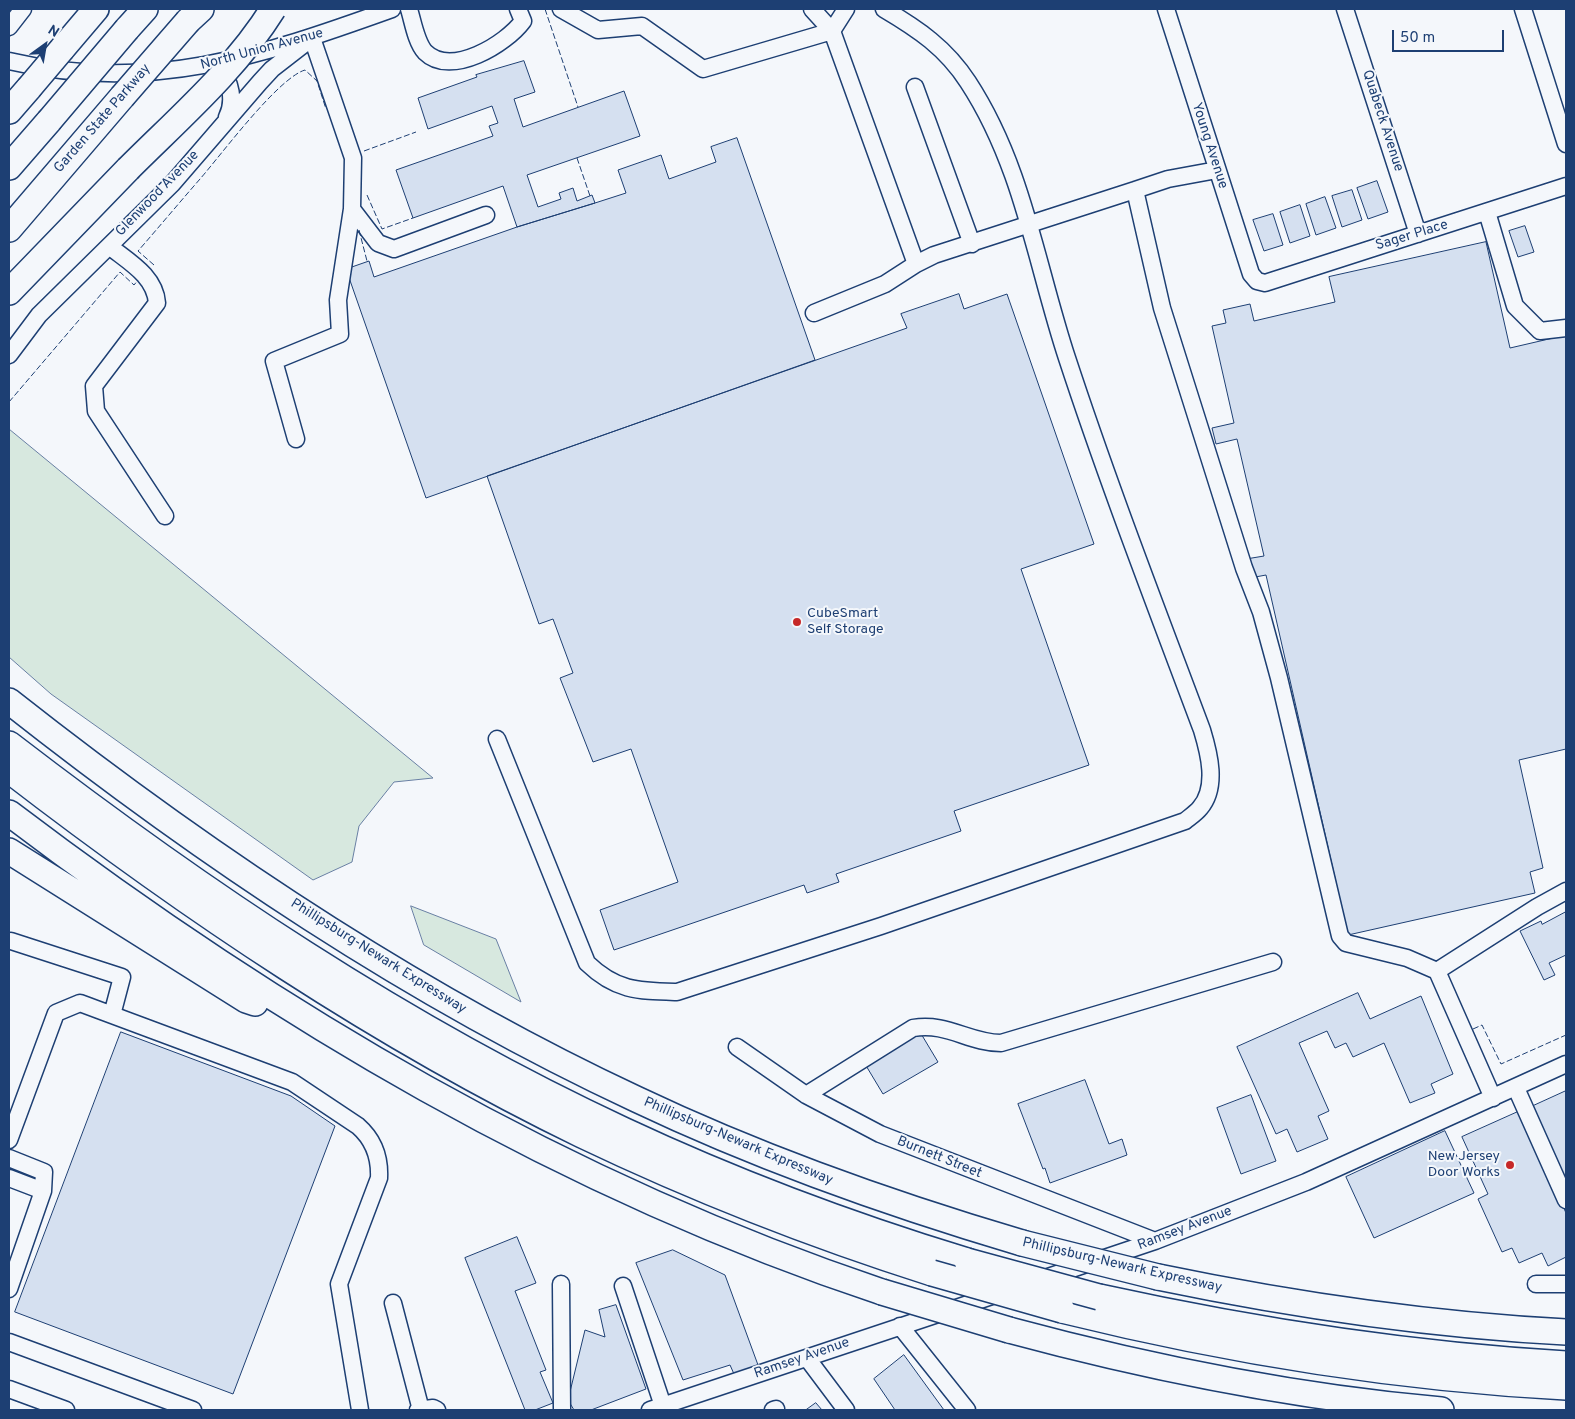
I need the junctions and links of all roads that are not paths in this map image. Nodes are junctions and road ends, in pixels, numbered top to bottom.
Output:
1 (23, 9) edge
2 (96, 9) edge
3 (144, 9) edge
4 (274, 9) edge
5 (392, 9) edge
6 (409, 9) edge
7 (562, 9) edge
8 (812, 9) edge
9 (846, 9) edge
10 (884, 9) edge
11 (1166, 9) edge
12 (1345, 9) edge
13 (1524, 9) edge
14 (523, 10) edge
15 (196, 13) edge
16 (9, 27) edge
17 (832, 31) junction
18 (312, 38) junction
19 (9, 61) edge
20 (214, 65) junction
21 (915, 87) dead end
22 (9, 111) edge
23 (225, 122) junction
24 (1566, 144) edge
25 (9, 167) edge
26 (1217, 170) junction
27 (1566, 186) edge
28 (1135, 190) junction
29 (352, 209) junction
30 (1487, 212) junction
31 (486, 215) dead end
32 (1031, 226) junction
33 (9, 229) edge
34 (1418, 234) junction
35 (972, 244) junction
36 (109, 246) junction
37 (916, 264) junction
38 (1257, 281) joint
39 (9, 292) edge
40 (814, 313) dead end
41 (1566, 328) edge
42 (9, 355) edge
43 (296, 439) dead end
44 (165, 516) dead end
45 (12, 704) edge
46 (497, 739) dead end
47 (9, 744) edge
48 (9, 770) edge
49 (9, 813) edge
50 (9, 851) edge
51 (1566, 891) edge
52 (11, 941) dead end
53 (1273, 962) dead end
54 (1437, 971) junction
55 (112, 1015) junction
56 (304, 1017) junction
57 (737, 1047) dead end
58 (1566, 1064) edge
59 (1516, 1088) junction
60 (806, 1095) junction
61 (1493, 1098) junction
62 (9, 1140) edge
63 (9, 1158) edge
64 (9, 1178) edge
65 (43, 1191) junction
66 (1566, 1200) edge
67 (1155, 1241) junction
68 (12, 1272) edge
69 (561, 1284) dead end
70 (1536, 1284) dead end
71 (1566, 1284) edge
72 (624, 1286) dead end
73 (9, 1290) edge
74 (393, 1302) dead end
75 (900, 1326) junction
76 (1566, 1332) edge
77 (9, 1342) edge
78 (807, 1358) junction
79 (1566, 1364) edge
80 (1566, 1387) edge
81 (9, 1389) edge
82 (657, 1408) edge
83 (66, 1410) edge
84 (193, 1410) edge
85 (360, 1410) edge
86 (420, 1410) edge
87 (437, 1410) edge
88 (562, 1410) edge
89 (846, 1410) edge
90 (967, 1410) edge
91 (1441, 1410) edge

1 - 16 street
2 - 22 highway, bridge
3 - 25 highway, bridge
4 - 39 highway, bridge
5 - 18 street, North Union Avenue
6 - 14 street
7 - 17 street
8 - 17 street
9 - 17 street
10 - 32 street
11 - 26 street, Young Avenue
12 - 34 street, Quabeck Avenue
13 - 24 street
15 - 33 highway, Garden State Parkway, bridge
17 - 37 street
18 - 20 street, North Union Avenue
18 - 23 street, Glenwood Avenue
18 - 29 street
19 - 20 street, North Union Avenue
20 - 23 street
21 - 35 street
23 - 36 street, Glenwood Avenue
26 - 28 street
26 - 38 street, Young Avenue
27 - 30 street, Sager Place
28 - 32 street
28 - 54 street
29 - 31 street
29 - 43 street
30 - 34 street, Sager Place
30 - 41 street
32 - 35 street
32 - 46 street
34 - 38 street, Sager Place
35 - 37 street
36 - 42 street, Glenwood Avenue
36 - 44 street
37 - 40 street
45 - 76 highway, Phillipsburg-Newark Expressway, bridge
47 - 79 highway, bridge
48 - 80 highway, bridge
49 - 56 highway
50 - 56 highway
51 - 54 street
52 - 55 street
53 - 60 street
54 - 61 street
55 - 62 street
55 - 85 street
56 - 91 highway, bridge
57 - 60 street, Burnett Street
58 - 59 street, Ramsey Avenue
59 - 61 street, Ramsey Avenue
59 - 66 street
60 - 67 street, Burnett Street
61 - 67 street, Ramsey Avenue
63 - 65 street
64 - 65 street
65 - 68 street
67 - 75 street, Ramsey Avenue
68 - 73 street
69 - 88 street
70 - 71 street
72 - 82 street
74 - 86 street
75 - 78 street, Ramsey Avenue
75 - 90 street
77 - 84 street
78 - 82 street, Ramsey Avenue
78 - 89 street
81 - 83 street
86 - 87 street

